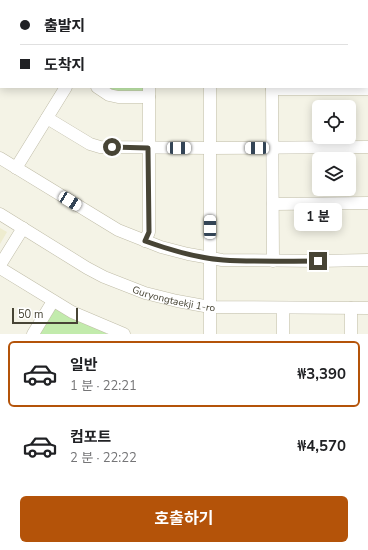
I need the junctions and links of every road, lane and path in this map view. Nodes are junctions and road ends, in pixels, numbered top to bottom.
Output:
1 (65, 88) edge
2 (98, 88) edge
3 (210, 88) edge
4 (272, 88) edge
5 (368, 89) edge
6 (148, 92) edge
7 (47, 118) junction
8 (368, 147) edge
9 (148, 148) junction
10 (210, 148) junction
11 (272, 148) junction
12 (0, 158) edge
13 (16, 168) junction
14 (368, 203) edge
15 (273, 204) junction
16 (0, 214) edge
17 (23, 228) junction
18 (145, 241) junction
19 (210, 258) junction
20 (273, 260) junction
21 (368, 260) edge
22 (0, 266) edge
23 (53, 301) junction
24 (210, 307) junction
25 (283, 308) junction
26 (351, 308) junction
27 (368, 308) edge
28 (107, 331) edge
29 (33, 334) edge
30 (124, 334) edge
31 (210, 334) edge
32 (283, 334) edge
33 (351, 334) edge

1 - 7 street
2 - 6 street
3 - 10 street
4 - 5 street
4 - 11 street
6 - 9 street
7 - 9 street
7 - 13 street
8 - 11 street
9 - 10 street
9 - 18 street
10 - 11 street
10 - 19 street
11 - 15 street
12 - 13 street
13 - 18 street
14 - 15 street
15 - 20 street
16 - 17 street, Guryongtaekji 1-ro
17 - 22 street
17 - 24 street, Guryongtaekji 1-ro
18 - 19 street
19 - 20 street
19 - 24 street
20 - 21 street
22 - 23 street
23 - 28 street
23 - 29 street
24 - 25 street, Guryongtaekji 1-ro
24 - 31 street
25 - 26 street, Guryongtaekji 1-ro
25 - 32 street
26 - 27 street, Guryongtaekji 1-ro
26 - 33 street
28 - 30 street

